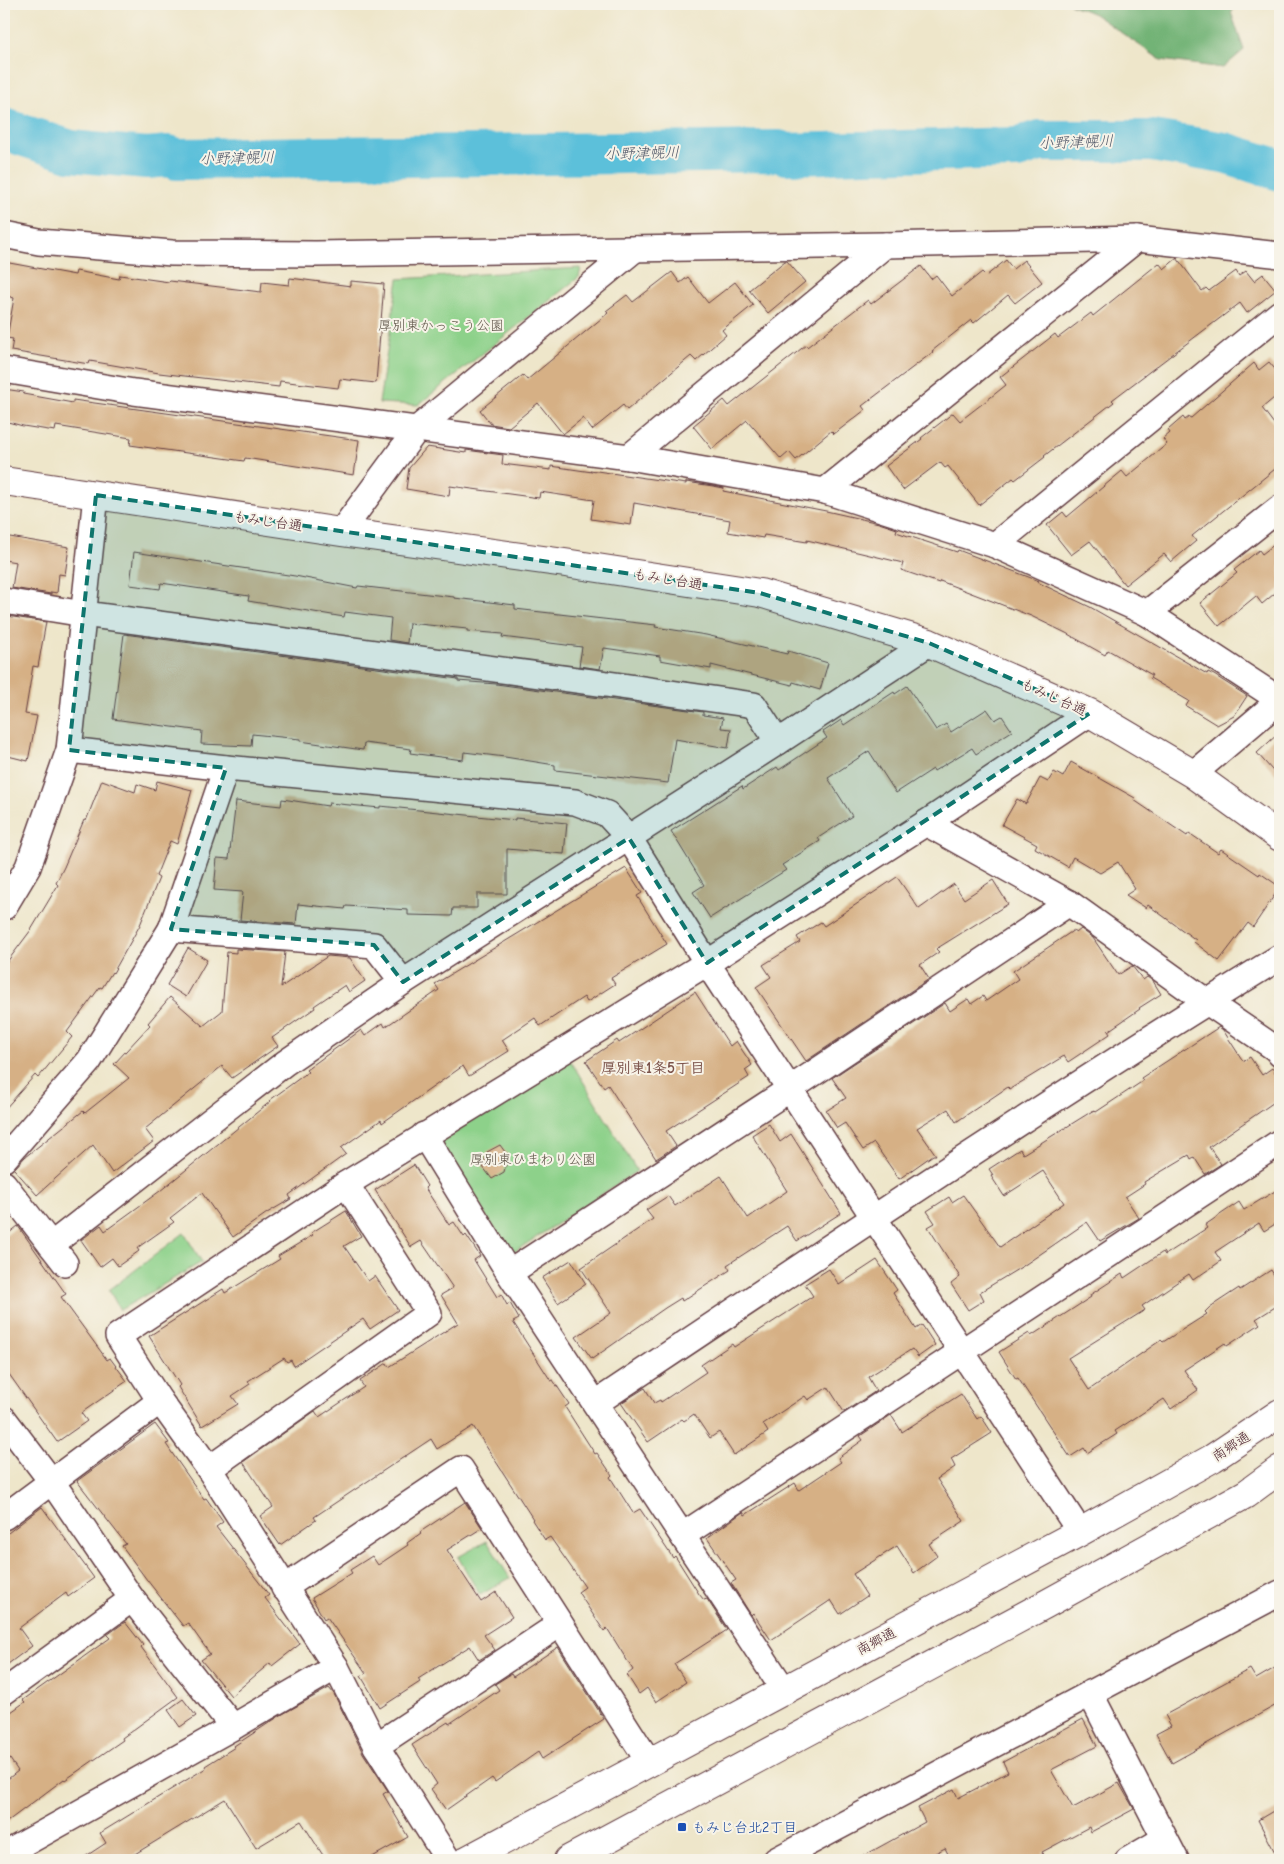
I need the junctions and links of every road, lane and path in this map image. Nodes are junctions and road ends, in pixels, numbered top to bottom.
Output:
1 (4, 234) edge
2 (1137, 240) junction
3 (885, 245) junction
4 (635, 249) junction
5 (1280, 255) edge
6 (1280, 313) edge
7 (4, 370) edge
8 (417, 429) junction
9 (629, 458) junction
10 (4, 481) edge
11 (825, 492) junction
12 (96, 495) junction
13 (1280, 508) edge
14 (341, 532) junction
15 (995, 545) junction
16 (4, 601) edge
17 (1147, 613) junction
18 (84, 614) junction
19 (930, 643) junction
20 (1280, 700) edge
21 (1090, 713) junction
22 (778, 742) junction
23 (68, 750) junction
24 (226, 768) junction
25 (1193, 774) junction
26 (926, 823) junction
27 (1280, 837) edge
28 (629, 838) junction
29 (1069, 903) junction
30 (4, 907) edge
31 (171, 929) junction
32 (1280, 957) edge
33 (707, 963) junction
34 (403, 982) junction
35 (1207, 1002) junction
36 (1280, 1054) edge
37 (790, 1089) junction
38 (424, 1135) junction
39 (1280, 1142) edge
40 (4, 1159) edge
41 (4, 1184) edge
42 (346, 1184) junction
43 (874, 1217) junction
44 (509, 1273) junction
45 (961, 1352) junction
46 (160, 1401) junction
47 (596, 1403) junction
48 (1280, 1413) edge
49 (4, 1418) edge
50 (209, 1469) junction
51 (1280, 1469) edge
52 (52, 1482) junction
53 (4, 1517) edge
54 (1080, 1532) junction
55 (683, 1535) junction
56 (284, 1588) junction
57 (1280, 1593) edge
58 (132, 1599) junction
59 (560, 1624) junction
60 (336, 1667) junction
61 (784, 1690) junction
62 (4, 1692) edge
63 (1090, 1693) junction
64 (233, 1727) junction
65 (376, 1746) junction
66 (649, 1762) junction
67 (1170, 1850) edge
68 (4, 1856) edge
69 (448, 1860) edge
70 (467, 1860) edge
71 (568, 1860) edge
72 (776, 1860) edge
73 (1128, 1860) edge

1 - 4 street
2 - 3 street
2 - 5 street
2 - 11 street
3 - 4 street
3 - 9 street
4 - 8 street
6 - 15 street
7 - 8 street
8 - 9 street
8 - 14 street
9 - 11 street
10 - 12 street, もみじ台通
11 - 15 street
12 - 14 street, もみじ台通
12 - 18 street
13 - 17 street
14 - 19 street, もみじ台通
15 - 17 street
16 - 18 street
17 - 20 street
18 - 22 street
18 - 23 street
19 - 21 street, もみじ台通
19 - 22 street
20 - 25 street
21 - 25 street, もみじ台通
21 - 26 street
22 - 28 street
23 - 24 street
23 - 30 street
24 - 28 street
24 - 31 street
25 - 27 street, もみじ台通
26 - 29 street
26 - 33 street
28 - 33 street
28 - 34 street
29 - 35 street
29 - 37 street
31 - 34 street
31 - 40 street
32 - 35 street
33 - 37 street
33 - 38 street
34 - 41 street
35 - 36 street
35 - 43 street
37 - 43 street
37 - 44 street
38 - 42 street
38 - 44 street
39 - 45 street
42 - 46 street
42 - 50 street
43 - 45 street
43 - 47 street
44 - 47 street
45 - 54 street
45 - 55 street
46 - 50 street
46 - 52 street
47 - 55 street
48 - 54 street, 南郷通
49 - 52 street
50 - 56 street
51 - 71 street
52 - 53 street
52 - 58 street
54 - 61 street, 南郷通
55 - 61 street
56 - 59 street
56 - 60 street
57 - 63 street
58 - 62 street
58 - 64 street
59 - 65 street
59 - 66 street
60 - 64 street
60 - 65 street
61 - 66 street, 南郷通
63 - 67 street
63 - 72 street
64 - 68 street
65 - 69 street
66 - 70 street, 南郷通
67 - 73 street

